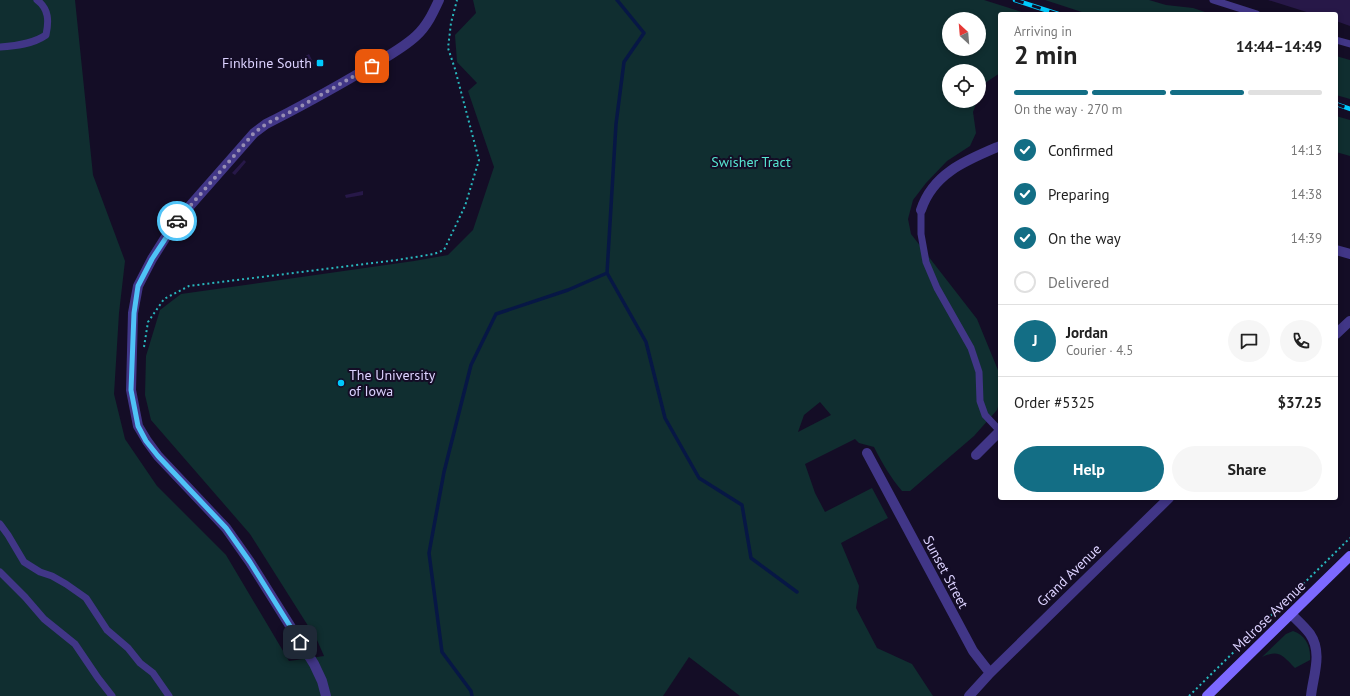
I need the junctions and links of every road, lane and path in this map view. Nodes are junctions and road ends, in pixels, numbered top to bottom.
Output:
1 (37, 0) edge
2 (439, 0) edge
3 (458, 0) edge
4 (1213, 0) edge
5 (1251, 12) edge
6 (1338, 41) edge
7 (1350, 44) edge
8 (0, 46) edge
9 (998, 147) edge
10 (921, 210) joint
11 (1338, 251) edge
12 (1350, 254) edge
13 (1350, 321) edge
14 (1338, 332) edge
15 (143, 351) dead end
16 (998, 429) edge
17 (998, 433) edge
18 (867, 453) dead end
19 (976, 454) dead end
20 (1167, 500) edge
21 (0, 524) edge
22 (1350, 538) edge
23 (1350, 556) edge
24 (0, 572) edge
25 (1291, 614) junction
26 (990, 673) junction
27 (112, 696) edge
28 (169, 696) edge
29 (326, 696) edge
30 (969, 696) edge
31 (1188, 696) edge
32 (1207, 696) edge
33 (1311, 696) edge

1 - 8 lane
2 - 29 street
3 - 15 path
4 - 5 lane
6 - 7 lane
9 - 10 street
10 - 16 lane
11 - 12 street
13 - 14 street
17 - 19 street
18 - 26 street, Sunset Street
20 - 26 street, Grand Avenue
21 - 28 lane
22 - 31 path
23 - 25 main road, Melrose Avenue
24 - 27 lane
25 - 32 main road, Melrose Avenue
25 - 33 street
26 - 30 street

